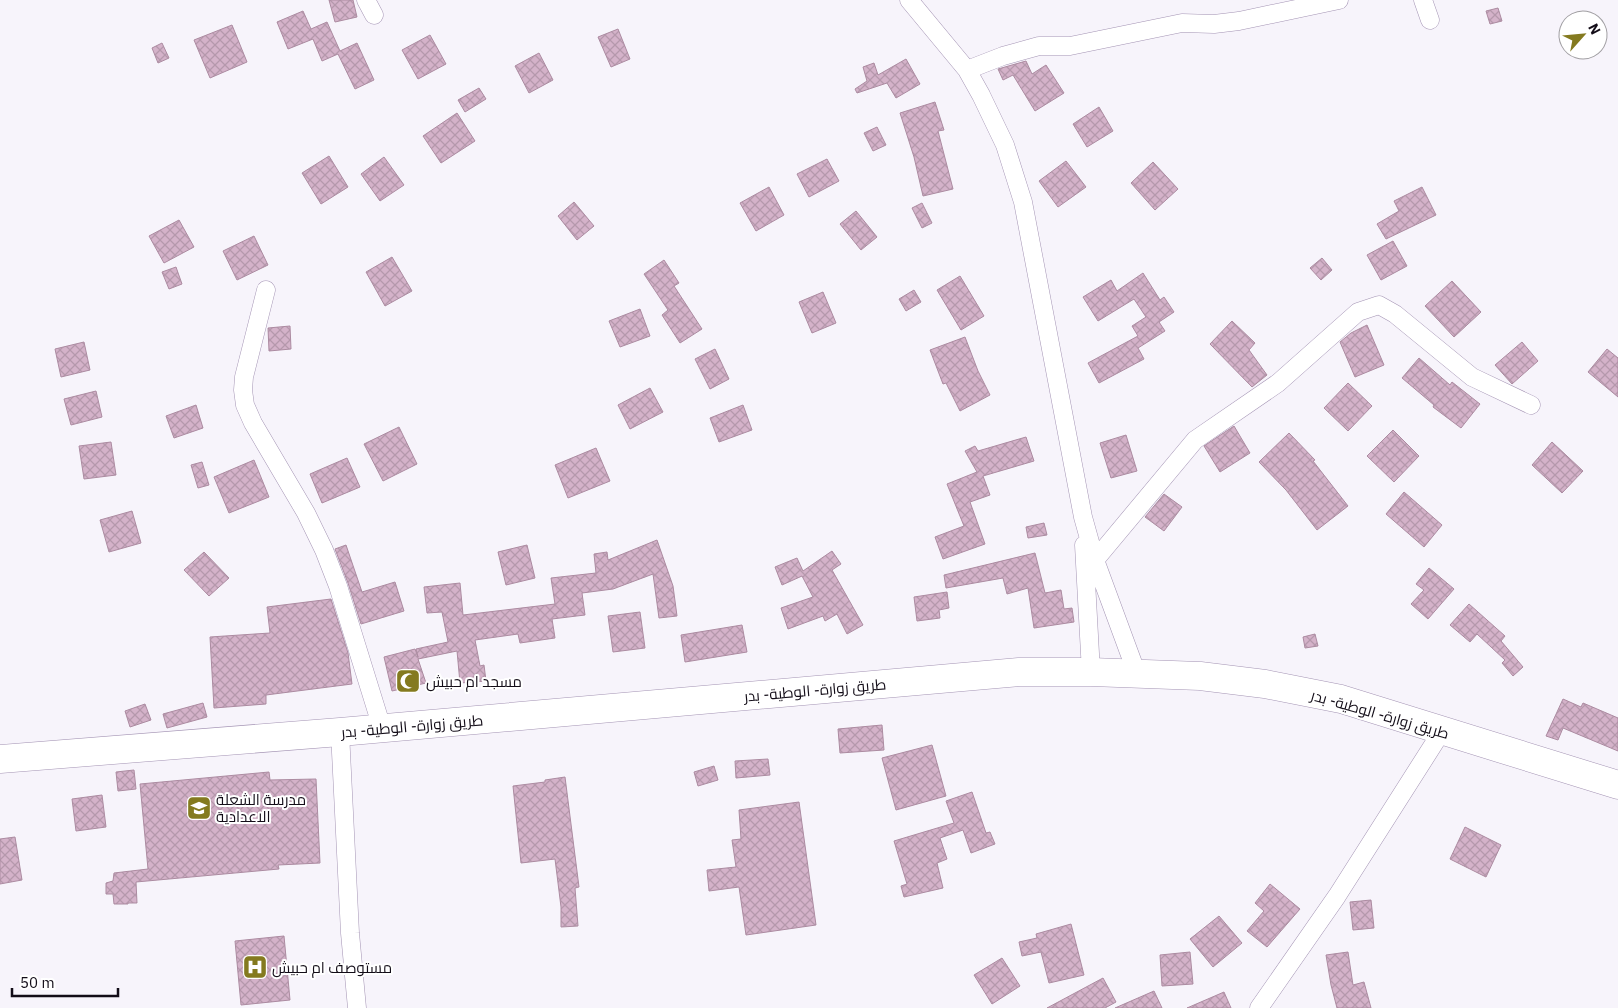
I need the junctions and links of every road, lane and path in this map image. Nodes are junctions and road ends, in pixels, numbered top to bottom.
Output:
1 (909, 0) edge
2 (1338, 0) edge
3 (1423, 0) edge
4 (1430, 20) dead end
5 (967, 70) junction
6 (266, 290) dead end
7 (1531, 405) dead end
8 (1083, 517) junction
9 (1096, 560) junction
10 (1091, 672) junction
11 (1137, 674) junction
12 (382, 728) junction
13 (1442, 731) junction
14 (340, 732) junction
15 (0, 759) edge
16 (1618, 784) edge
17 (357, 1008) edge
18 (1259, 1008) edge

1 - 5 street
2 - 5 street
3 - 4 street
5 - 8 street
6 - 12 street
7 - 9 street
8 - 9 street
8 - 10 street
9 - 11 street
10 - 11 highway, طريق زوارة- الوطية- بدر
10 - 12 highway, طريق زوارة- الوطية- بدر
11 - 13 highway, طريق زوارة- الوطية- بدر
12 - 14 highway, طريق زوارة- الوطية- بدر
13 - 16 highway, طريق زوارة- الوطية- بدر
13 - 18 street
14 - 15 highway, طريق زوارة- الوطية- بدر
14 - 17 street

